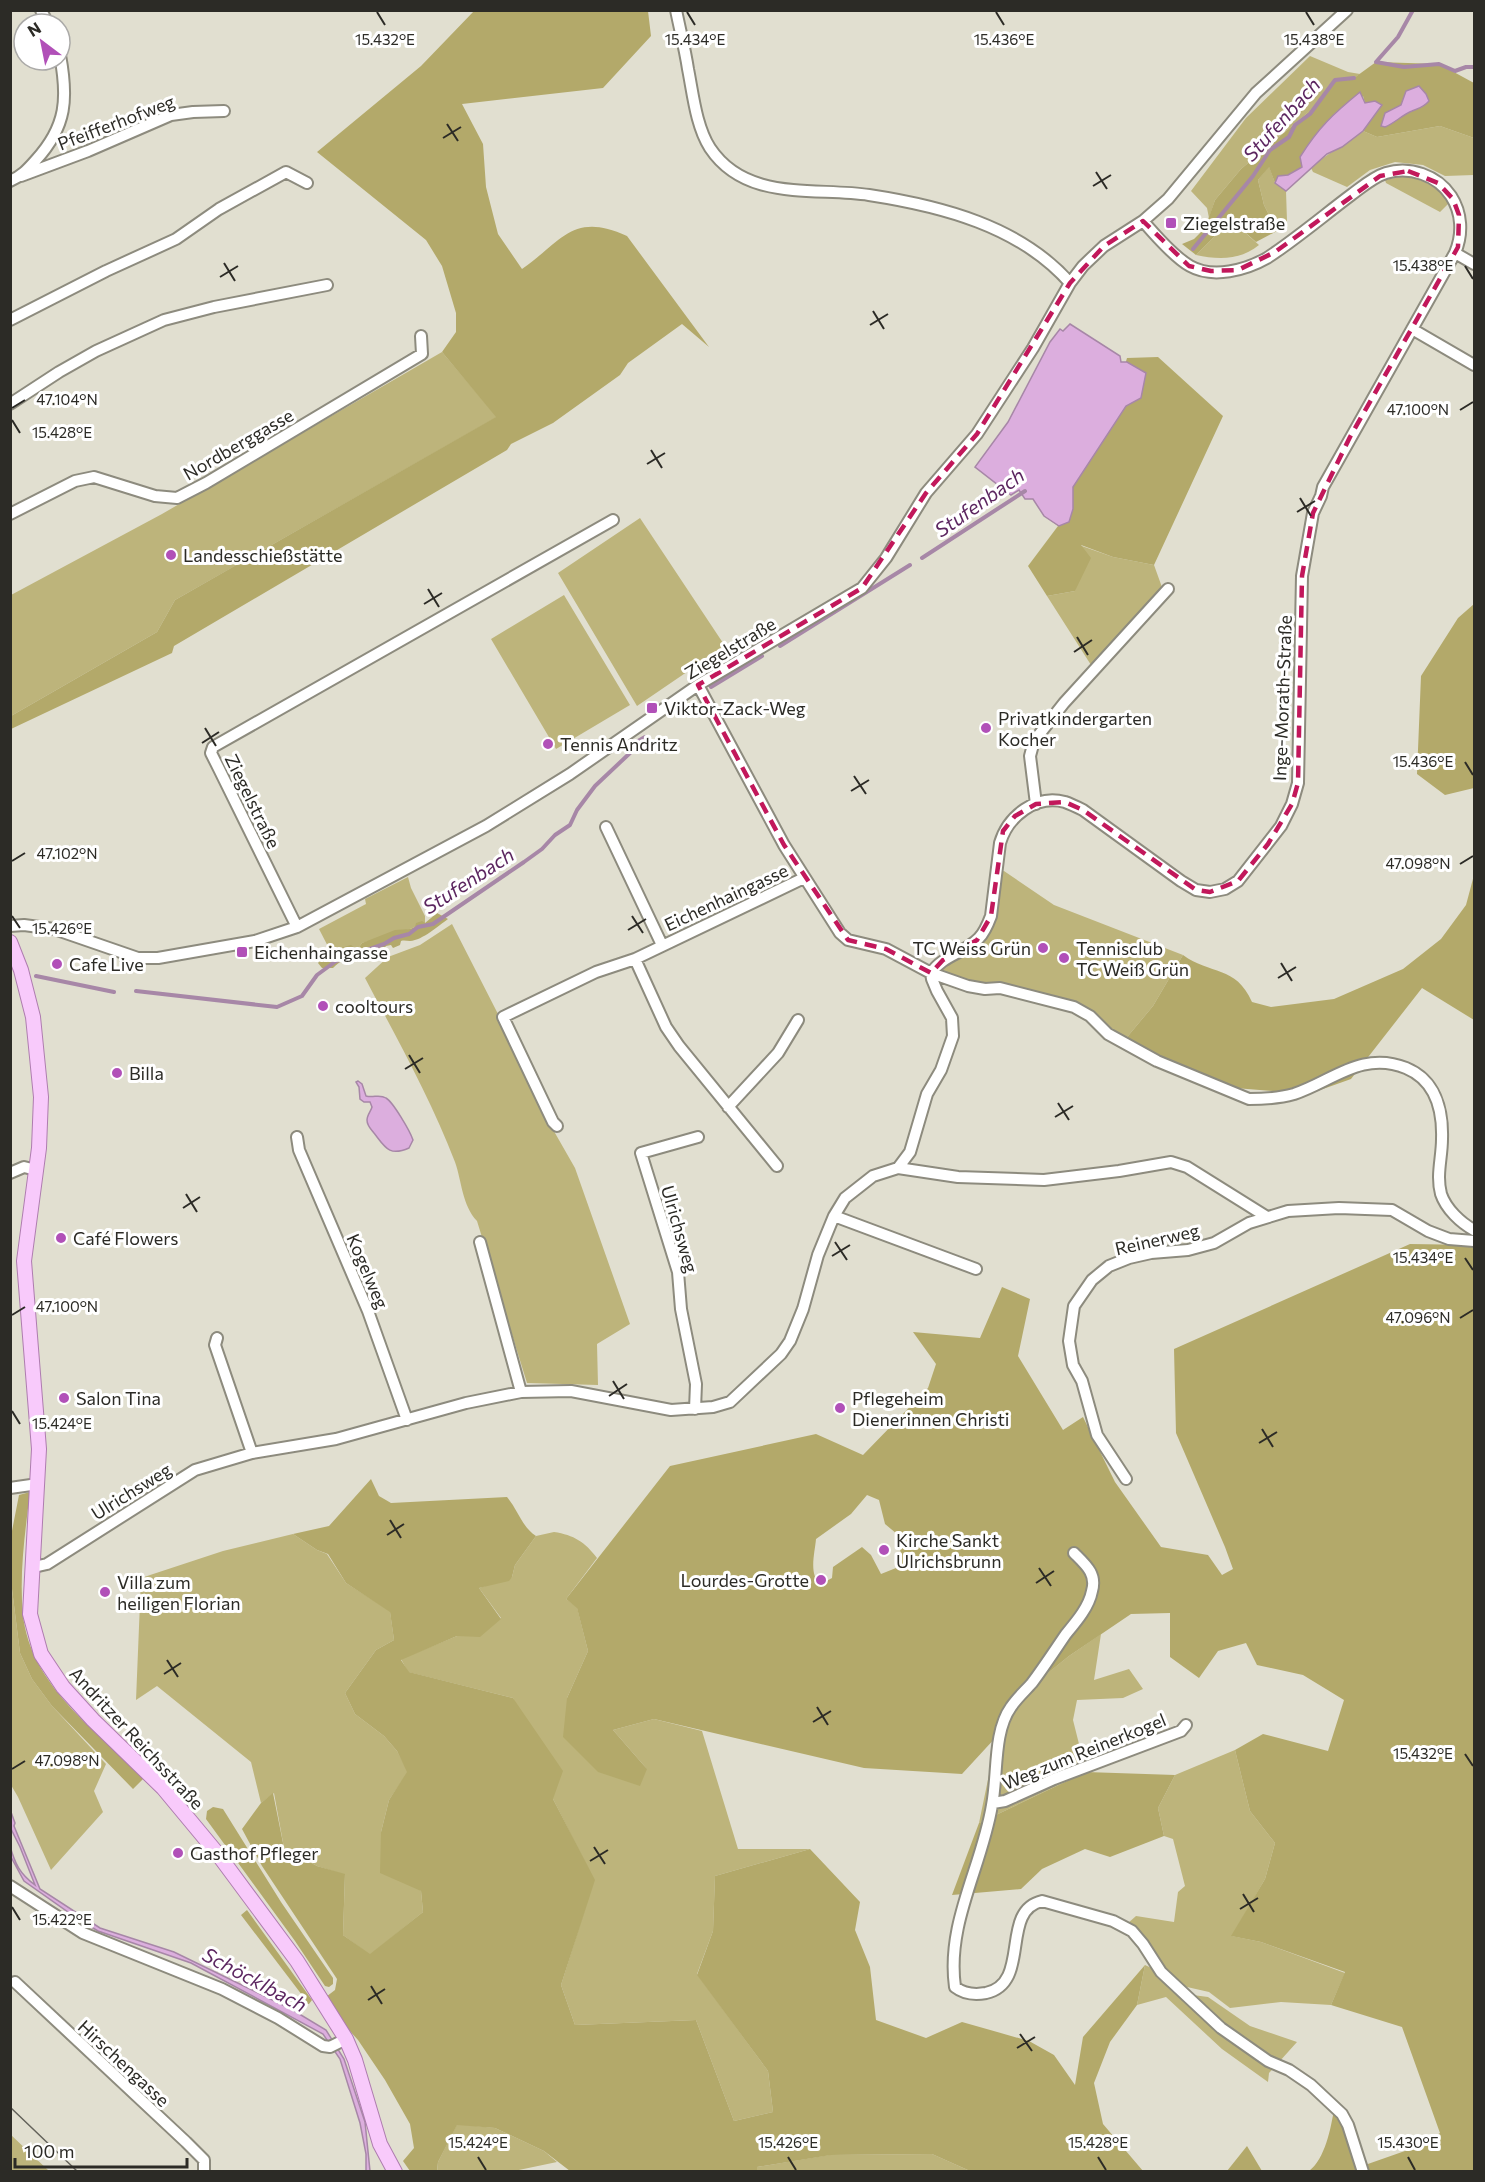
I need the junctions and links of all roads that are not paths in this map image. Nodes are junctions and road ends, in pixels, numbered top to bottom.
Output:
1 (676, 10) edge
2 (1347, 10) edge
3 (63, 72) edge
4 (224, 111) dead end
5 (16, 178) edge
6 (307, 183) dead end
7 (1143, 221) junction
8 (1455, 253) junction
9 (1474, 264) edge
10 (1070, 282) junction
11 (327, 285) dead end
12 (10, 320) edge
13 (1412, 329) junction
14 (421, 336) dead end
15 (1474, 365) edge
16 (10, 404) edge
17 (10, 514) edge
18 (613, 520) dead end
19 (1168, 589) dead end
20 (698, 686) junction
21 (1036, 804) junction
22 (606, 828) dead end
23 (804, 878) junction
24 (10, 926) edge
25 (297, 927) junction
26 (10, 942) edge
27 (662, 945) junction
28 (635, 959) junction
29 (931, 973) junction
30 (798, 1020) dead end
31 (728, 1107) junction
32 (557, 1126) dead end
33 (297, 1137) dead end
34 (698, 1137) dead end
35 (777, 1166) dead end
36 (898, 1168) junction
37 (36, 1170) junction
38 (10, 1173) edge
39 (834, 1216) junction
40 (1267, 1217) junction
41 (1474, 1230) edge
42 (1474, 1241) edge
43 (480, 1242) dead end
44 (976, 1269) dead end
45 (217, 1338) dead end
46 (521, 1392) junction
47 (695, 1408) junction
48 (407, 1420) junction
49 (252, 1453) junction
50 (1126, 1479) dead end
51 (38, 1484) junction
52 (10, 1488) edge
53 (1074, 1553) dead end
54 (34, 1568) junction
55 (1185, 1725) dead end
56 (993, 1803) junction
57 (10, 1886) edge
58 (15, 1982) dead end
59 (338, 2043) junction
60 (204, 2172) edge
61 (395, 2172) edge
62 (1363, 2172) edge

1 - 10 street
2 - 7 street, Ziegelstraße
3 - 5 street, Pfeifferhofweg
4 - 5 street, Pfeifferhofweg
6 - 12 street
7 - 8 street, Inge-Morath-Straße
7 - 10 street, Ziegelstraße
8 - 9 street
8 - 13 street, Inge-Morath-Straße
10 - 20 street, Ziegelstraße
11 - 16 street
13 - 15 street
13 - 21 street, Inge-Morath-Straße
14 - 17 street, Nordberggasse
18 - 25 street, Ziegelstraße
19 - 21 street
20 - 23 street
20 - 25 street, Ziegelstraße
21 - 29 street
22 - 27 street, Eichenhaingasse
23 - 27 street, Eichenhaingasse
23 - 29 street
24 - 25 street, Ziegelstraße
26 - 37 main road, Andritzer Reichsstraße
27 - 28 street, Eichenhaingasse
28 - 31 street
28 - 32 street, Eichenhaingasse
29 - 36 street
29 - 41 street
30 - 31 street
31 - 35 street
33 - 48 street, Kogelweg
34 - 47 street, Ulrichsweg
36 - 39 street, Ulrichsweg
36 - 40 street, Ulrichsweg
37 - 38 street
37 - 51 main road, Andritzer Reichsstraße
39 - 44 street
39 - 47 street, Ulrichsweg
40 - 42 street, Reinerweg
40 - 50 street, Reinerweg
43 - 46 street
45 - 49 street
46 - 47 street, Ulrichsweg
46 - 48 street, Ulrichsweg
48 - 49 street, Ulrichsweg
49 - 54 street, Ulrichsweg
51 - 52 street
51 - 54 main road, Andritzer Reichsstraße
53 - 56 street, Weg zum Reinerkogel
54 - 59 main road, Andritzer Reichsstraße
55 - 56 street, Weg zum Reinerkogel
56 - 62 street, Weg zum Reinerkogel
57 - 59 street
58 - 60 street, Hirschengasse
59 - 61 main road, Andritzer Reichsstraße

